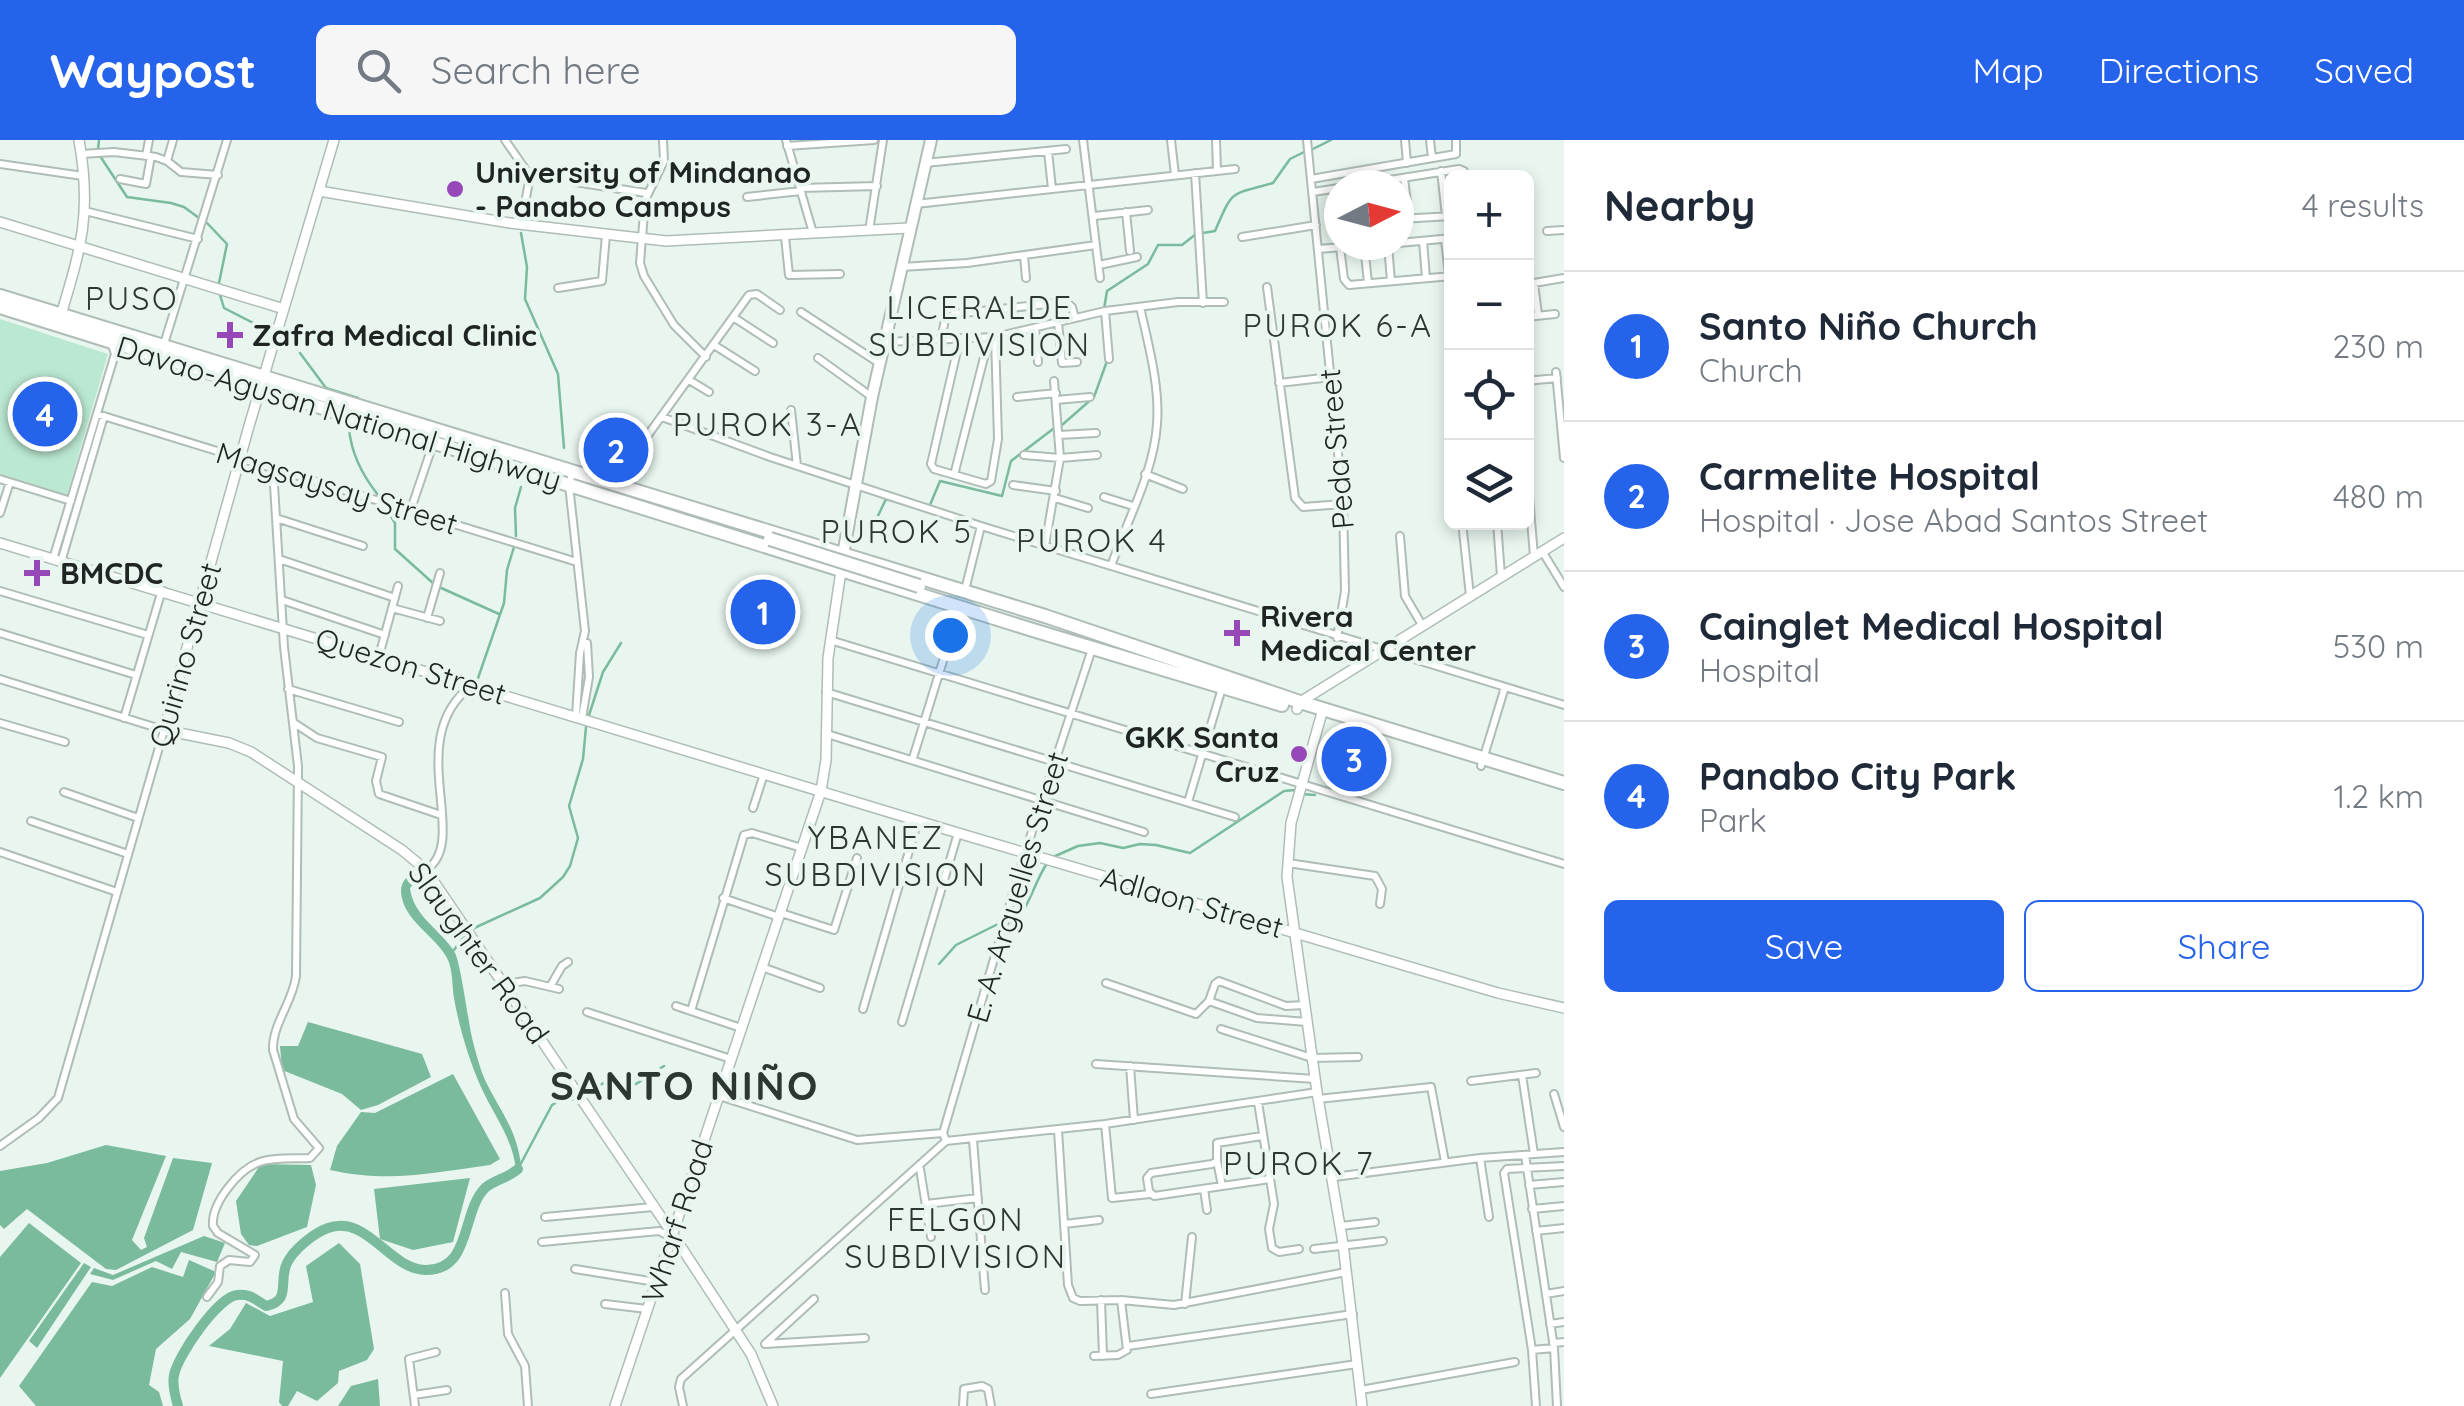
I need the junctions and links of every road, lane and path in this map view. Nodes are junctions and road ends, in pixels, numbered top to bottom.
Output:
1 (79, 140) edge
2 (126, 140) edge
3 (150, 140) edge
4 (172, 140) edge
5 (227, 140) edge
6 (334, 140) edge
7 (664, 140) edge
8 (874, 140) edge
9 (883, 140) edge
10 (930, 140) edge
11 (1083, 140) edge
12 (1171, 140) edge
13 (1216, 140) edge
14 (1307, 140) edge
15 (1406, 140) edge
16 (1430, 140) edge
17 (1456, 140) edge
18 (508, 141) edge
19 (786, 143) edge
20 (1066, 149) dead end
21 (1048, 151) junction
22 (124, 153) junction
23 (81, 154) junction
24 (148, 156) junction
25 (1432, 158) junction
26 (167, 160) junction
27 (1406, 163) junction
28 (0, 164) edge
29 (924, 164) junction
30 (596, 165) dead end
31 (1235, 168) dead end
32 (1216, 171) junction
33 (1442, 172) joint
34 (1196, 173) junction
35 (218, 175) junction
36 (1175, 175) junction
37 (83, 176) junction
38 (1414, 176) edge
39 (120, 179) dead end
40 (1311, 179) junction
41 (1090, 185) junction
42 (1444, 185) edge
43 (877, 186) junction
44 (1052, 188) junction
45 (801, 190) junction
46 (1324, 190) edge
47 (319, 191) junction
48 (1312, 192) junction
49 (646, 193) junction
50 (746, 197) dead end
51 (915, 204) junction
52 (1148, 210) dead end
53 (85, 212) junction
54 (1126, 212) junction
55 (1094, 216) junction
56 (1444, 216) edge
57 (1414, 219) edge
58 (0, 222) edge
59 (520, 224) junction
60 (1316, 225) junction
61 (910, 228) junction
62 (1564, 230) edge
63 (869, 231) junction
64 (1547, 231) dead end
65 (813, 234) junction
66 (606, 235) junction
67 (785, 236) junction
68 (1242, 237) dead end
69 (198, 238) junction
70 (641, 239) junction
71 (1444, 239) edge
72 (1414, 241) edge
73 (1423, 241) junction
74 (1096, 246) junction
75 (82, 247) junction
76 (1324, 248) edge
77 (1318, 249) junction
78 (1130, 250) dead end
79 (1024, 256) junction
80 (1137, 257) dead end
81 (1341, 260) edge
82 (1367, 260) edge
83 (1390, 260) edge
84 (1099, 265) junction
85 (901, 267) junction
86 (840, 274) dead end
87 (1444, 276) edge
88 (184, 278) junction
89 (1026, 278) dead end
90 (1100, 278) dead end
91 (1426, 278) junction
92 (1564, 278) edge
93 (1392, 281) junction
94 (1368, 283) junction
95 (558, 288) dead end
96 (1267, 288) dead end
97 (0, 296) edge
98 (1224, 302) dead end
99 (1203, 303) junction
100 (0, 307) edge
101 (1140, 307) junction
102 (20, 308) junction
103 (284, 309) junction
104 (780, 310) dead end
105 (1105, 311) junction
106 (801, 312) dead end
107 (1555, 314) dead end
108 (1538, 315) junction
109 (1534, 316) edge
110 (734, 317) junction
111 (1074, 318) junction
112 (60, 320) junction
113 (1058, 322) junction
114 (1035, 328) junction
115 (113, 336) junction
116 (992, 337) junction
117 (941, 338) junction
118 (960, 338) junction
119 (886, 342) junction
120 (773, 343) dead end
121 (714, 345) junction
122 (164, 346) junction
123 (706, 357) junction
124 (818, 358) dead end
125 (1110, 358) dead end
126 (1038, 362) dead end
127 (1076, 362) dead end
128 (880, 364) junction
129 (755, 372) dead end
130 (1331, 377) junction
131 (689, 380) junction
132 (1534, 380) edge
133 (1054, 381) dead end
134 (262, 382) junction
135 (1279, 382) junction
136 (709, 392) dead end
137 (872, 397) junction
138 (1017, 397) dead end
139 (1056, 397) junction
140 (1090, 397) dead end
141 (791, 410) dead end
142 (101, 415) junction
143 (662, 417) junction
144 (1096, 433) dead end
145 (436, 435) junction
146 (1059, 435) junction
147 (1024, 455) dead end
148 (1097, 455) dead end
149 (1060, 458) junction
150 (1564, 458) edge
151 (240, 460) junction
152 (797, 466) junction
153 (273, 469) junction
154 (574, 470) junction
155 (1145, 474) junction
156 (954, 475) junction
157 (0, 478) edge
158 (10, 482) junction
159 (620, 484) junction
160 (855, 484) junction
161 (569, 485) junction
162 (1013, 485) dead end
163 (1182, 489) dead end
164 (1056, 495) junction
165 (1104, 497) dead end
166 (71, 501) junction
167 (620, 502) junction
168 (652, 502) junction
169 (1343, 504) junction
170 (1133, 506) junction
171 (1088, 508) dead end
172 (410, 509) junction
173 (0, 514) edge
174 (276, 518) junction
175 (1534, 523) edge
176 (981, 526) junction
177 (1463, 530) edge
178 (1498, 530) edge
179 (1400, 536) dead end
180 (1564, 538) edge
181 (0, 543) edge
182 (363, 546) dead end
183 (1045, 546) junction
184 (844, 553) junction
185 (1538, 554) junction
186 (279, 559) junction
187 (57, 560) junction
188 (578, 562) junction
189 (1111, 566) junction
190 (841, 570) junction
191 (440, 573) dead end
192 (1501, 576) junction
193 (398, 586) dead end
194 (1564, 587) edge
195 (0, 590) edge
196 (162, 590) junction
197 (964, 591) junction
198 (1470, 596) junction
199 (395, 598) junction
200 (281, 600) junction
201 (200, 602) junction
202 (392, 608) junction
203 (960, 608) junction
204 (427, 618) junction
205 (440, 621) dead end
206 (1422, 625) junction
207 (283, 627) junction
208 (1058, 629) junction
209 (1094, 632) junction
210 (0, 633) edge
211 (148, 634) junction
212 (384, 635) junction
213 (1337, 638) junction
214 (830, 640) junction
215 (587, 643) dead end
216 (1089, 647) junction
217 (1380, 650) junction
218 (378, 656) junction
219 (1186, 670) junction
220 (938, 675) junction
221 (136, 676) junction
222 (0, 680) edge
223 (1224, 682) junction
224 (472, 684) junction
225 (1504, 687) junction
226 (288, 689) junction
227 (826, 692) junction
228 (1299, 705) junction
229 (1564, 705) edge
230 (1322, 712) junction
231 (1070, 716) junction
232 (579, 717) junction
233 (124, 718) junction
234 (924, 721) junction
235 (399, 722) dead end
236 (0, 723) edge
237 (293, 723) junction
238 (164, 730) junction
239 (827, 734) junction
240 (65, 742) dead end
241 (1202, 754) junction
242 (913, 758) junction
243 (1056, 761) junction
244 (1483, 762) junction
245 (764, 773) junction
246 (298, 780) junction
247 (1300, 783) junction
248 (1564, 784) edge
249 (821, 790) junction
250 (64, 792) dead end
251 (1564, 792) edge
252 (1042, 798) junction
253 (1188, 802) junction
254 (752, 808) dead end
255 (441, 815) junction
256 (1235, 816) dead end
257 (139, 818) junction
258 (918, 820) junction
259 (30, 821) dead end
260 (1144, 832) dead end
261 (958, 834) junction
262 (802, 848) junction
263 (0, 852) edge
264 (128, 854) junction
265 (1025, 854) junction
266 (857, 858) dead end
267 (1286, 863) junction
268 (1564, 864) edge
269 (426, 870) junction
270 (117, 892) junction
271 (723, 898) junction
272 (1380, 904) dead end
273 (780, 915) junction
274 (1294, 932) junction
275 (568, 962) dead end
276 (762, 967) junction
277 (504, 984) junction
278 (1106, 984) dead end
279 (820, 988) dead end
280 (1209, 1001) junction
281 (1304, 1005) junction
282 (676, 1006) dead end
283 (1564, 1008) edge
284 (863, 1009) dead end
285 (691, 1011) junction
286 (587, 1012) dead end
287 (902, 1022) dead end
288 (1307, 1022) junction
289 (742, 1028) junction
290 (1221, 1029) dead end
291 (1358, 1056) dead end
292 (1312, 1058) junction
293 (731, 1059) junction
294 (1096, 1064) dead end
295 (1130, 1066) junction
296 (1536, 1073) dead end
297 (1522, 1075) junction
298 (1315, 1079) junction
299 (1471, 1081) dead end
300 (1554, 1094) dead end
301 (1318, 1095) junction
302 (718, 1096) junction
303 (1258, 1102) junction
304 (1134, 1120) junction
305 (1106, 1124) junction
306 (1564, 1128) edge
307 (1058, 1130) junction
308 (1262, 1136) junction
309 (945, 1137) junction
310 (973, 1140) junction
311 (0, 1146) edge
312 (1564, 1152) edge
313 (1529, 1154) junction
314 (1480, 1158) junction
315 (1217, 1161) junction
316 (1445, 1162) junction
317 (1564, 1166) edge
318 (920, 1168) junction
319 (1526, 1168) junction
320 (1334, 1177) junction
321 (1270, 1178) junction
322 (1564, 1182) edge
323 (1529, 1185) junction
324 (1222, 1186) junction
325 (1204, 1189) junction
326 (1150, 1194) junction
327 (978, 1198) junction
328 (926, 1204) junction
329 (654, 1206) junction
330 (1564, 1206) edge
331 (1207, 1210) dead end
332 (1532, 1210) junction
333 (545, 1217) dead end
334 (1489, 1217) dead end
335 (1099, 1220) dead end
336 (1376, 1222) dead end
337 (1064, 1224) junction
338 (1341, 1226) junction
339 (1564, 1228) edge
340 (1536, 1231) junction
341 (671, 1235) junction
342 (1192, 1237) dead end
343 (931, 1238) dead end
344 (1383, 1240) dead end
345 (542, 1242) dead end
346 (1343, 1244) junction
347 (1314, 1248) dead end
348 (1299, 1250) dead end
349 (575, 1269) dead end
350 (1347, 1272) junction
351 (656, 1282) junction
352 (985, 1290) dead end
353 (1564, 1292) edge
354 (504, 1293) dead end
355 (1546, 1294) junction
356 (208, 1298) dead end
357 (814, 1299) dead end
358 (1102, 1300) junction
359 (1121, 1300) junction
360 (606, 1304) dead end
361 (1185, 1304) junction
362 (648, 1309) junction
363 (1353, 1314) junction
364 (1564, 1322) edge
365 (1550, 1324) junction
366 (734, 1329) junction
367 (865, 1338) dead end
368 (1564, 1342) edge
369 (765, 1344) junction
370 (1128, 1346) junction
371 (1554, 1346) junction
372 (1532, 1350) junction
373 (436, 1352) dead end
374 (751, 1354) junction
375 (1514, 1362) dead end
376 (1358, 1364) junction
377 (1560, 1365) edge
378 (1560, 1386) edge
379 (447, 1390) dead end
380 (1361, 1390) junction
381 (1151, 1394) dead end
382 (414, 1395) junction
383 (416, 1406) edge
384 (528, 1406) edge
385 (615, 1406) edge
386 (683, 1406) edge
387 (772, 1406) edge
388 (963, 1406) edge
389 (991, 1406) edge
390 (1362, 1406) edge
391 (1536, 1406) edge
392 (1558, 1406) edge

1 - 23 street
2 - 22 street
3 - 24 street
4 - 26 street
5 - 35 street
6 - 47 street, Quirino Street
7 - 49 street
8 - 19 street
9 - 43 street
10 - 29 main road
11 - 41 street
12 - 36 street
13 - 32 street
14 - 40 street, Peda Street
15 - 27 street
16 - 25 street
17 - 25 street
18 - 59 street
19 - 45 street
20 - 21 street
21 - 29 street
21 - 44 street
22 - 23 street
22 - 24 street
23 - 37 street
24 - 26 street
24 - 39 street
25 - 27 street
26 - 35 street
27 - 40 street
28 - 37 street
29 - 51 main road
30 - 49 street
31 - 32 street
32 - 34 street
33 - 38 street
33 - 42 street
34 - 36 street
34 - 99 street
35 - 69 street
36 - 41 street
37 - 53 street
40 - 48 street, Peda Street
41 - 44 street
41 - 55 street
43 - 45 street
43 - 63 street
44 - 51 street
45 - 50 street
45 - 65 street
46 - 48 street
47 - 59 street
47 - 103 street, Quirino Street
48 - 60 street, Peda Street
49 - 70 street
51 - 61 main road
52 - 54 street
53 - 69 street
53 - 75 street
54 - 55 street
54 - 78 street
55 - 74 street
56 - 57 street
58 - 75 street
59 - 66 street
60 - 68 street
60 - 77 street, Peda Street
61 - 63 street
61 - 85 main road
62 - 64 street
63 - 65 street
65 - 67 street
66 - 70 street
66 - 95 street
67 - 70 street
67 - 86 street
69 - 88 street
70 - 123 street
71 - 73 street
72 - 73 street
73 - 91 street
74 - 79 street
74 - 84 street
75 - 88 street
75 - 112 street
76 - 77 street
77 - 130 street, Peda Street
79 - 85 street
79 - 89 street
80 - 84 street
81 - 94 street
82 - 94 street
83 - 93 street
84 - 90 street
85 - 119 main road
87 - 91 street
88 - 103 street
88 - 122 street
91 - 93 street
92 - 108 street
93 - 94 street
96 - 135 street
97 - 102 highway, Davao-Agusan National Highway
98 - 99 street
99 - 101 street
100 - 102 highway, Davao-Agusan National Highway
101 - 105 street
101 - 155 street
102 - 112 highway, Davao-Agusan National Highway
103 - 134 street, Quirino Street
104 - 110 street
105 - 111 street
105 - 125 street
106 - 128 street
107 - 108 street
108 - 109 street
110 - 120 street
110 - 121 street
111 - 113 street
111 - 117 street
112 - 115 highway, Davao-Agusan National Highway
113 - 114 street
113 - 127 street
114 - 116 street
114 - 126 street
115 - 122 highway, Davao-Agusan National Highway
115 - 134 highway, Davao-Agusan National Highway
115 - 142 street
116 - 118 street
116 - 156 street
116 - 156 street
117 - 118 street
117 - 119 street
118 - 156 street
119 - 128 main road
121 - 123 street
121 - 129 street
122 - 134 highway, Davao-Agusan National Highway
123 - 131 street
124 - 137 street
128 - 137 main road
130 - 135 street
130 - 169 street, Peda Street
131 - 136 street
131 - 143 street
132 - 150 street
133 - 139 street
134 - 145 highway, Davao-Agusan National Highway
134 - 151 street, Quirino Street
135 - 169 street
137 - 160 main road
138 - 139 street
139 - 140 street
139 - 146 street
141 - 152 street
142 - 151 street, Magsaysay Street
142 - 166 street
142 - 187 street
143 - 152 street
143 - 159 street
144 - 146 street
145 - 154 highway, Davao-Agusan National Highway
145 - 161 highway, Davao-Agusan National Highway
145 - 172 street
146 - 149 street
147 - 149 street
148 - 149 street
149 - 164 street
151 - 153 street, Magsaysay Street
151 - 201 street, Quirino Street
152 - 160 street
153 - 172 street, Magsaysay Street
153 - 174 street
154 - 159 highway, Davao-Agusan National Highway
154 - 161 street
155 - 163 street
155 - 170 street
157 - 158 street
158 - 166 street
158 - 173 street
159 - 168 highway, Davao-Agusan National Highway
159 - 184 highway, Davao-Agusan National Highway
160 - 176 street
160 - 184 main road
161 - 167 highway, Davao-Agusan National Highway
161 - 188 street
162 - 164 street
164 - 171 street
164 - 183 street
165 - 170 street
166 - 187 street
167 - 168 highway, Davao-Agusan National Highway
167 - 190 highway, Davao-Agusan National Highway
168 - 208 highway, Davao-Agusan National Highway, bridge
169 - 213 street, Peda Street
170 - 189 street
172 - 188 street, Magsaysay Street
174 - 182 street
174 - 186 street
175 - 185 street
176 - 183 street
176 - 197 street
177 - 198 street
178 - 192 street
179 - 206 street
180 - 185 street
181 - 187 street, Quezon Street
183 - 189 street
184 - 190 main road
184 - 197 highway, Davao-Agusan National Highway
185 - 192 street
185 - 194 street
186 - 199 street
186 - 200 street
187 - 196 street, Quezon Street
188 - 232 street
189 - 213 street
190 - 203 highway, Davao-Agusan National Highway
190 - 214 street, Wharf Road
191 - 204 street
192 - 198 street
193 - 199 street
195 - 211 street
196 - 201 street, Quezon Street
196 - 211 street
197 - 209 highway, Davao-Agusan National Highway
198 - 206 street
199 - 202 street
200 - 207 street
200 - 212 street
201 - 207 street, Quezon Street
201 - 238 street, Quirino Street
202 - 204 street
202 - 212 street
203 - 216 highway, Davao-Agusan National Highway
203 - 220 street
204 - 205 street
206 - 217 street
207 - 218 street, Quezon Street
207 - 226 street
208 - 209 highway, Davao-Agusan National Highway
208 - 216 highway, Davao-Agusan National Highway
209 - 216 street, E. A. Arguelles Street
209 - 219 highway, Davao-Agusan National Highway
210 - 221 street
211 - 221 street
212 - 218 street
213 - 217 street
214 - 220 street
214 - 227 street, Wharf Road
215 - 232 street
216 - 219 highway, Davao-Agusan National Highway
216 - 231 street, E. A. Arguelles Street
217 - 225 street
217 - 228 street
218 - 224 street, Quezon Street
219 - 223 highway, Davao-Agusan National Highway
220 - 231 street
220 - 234 street
221 - 233 street
222 - 233 street
223 - 228 highway, Davao-Agusan National Highway
223 - 241 street
224 - 232 street, Quezon Street
224 - 255 street
225 - 229 street
225 - 244 street
226 - 235 street
226 - 237 street
227 - 234 street
227 - 239 street, Wharf Road
228 - 230 highway, Davao-Agusan National Highway
230 - 244 highway, Davao-Agusan National Highway
230 - 247 street
231 - 241 street
231 - 243 street, E. A. Arguelles Street
232 - 245 street, Quezon Street
233 - 238 street
234 - 242 street
234 - 243 street
236 - 240 street
237 - 246 street
237 - 255 street
238 - 246 street, Slaughter Road
238 - 257 street, Quirino Street
239 - 242 street
239 - 249 street, Wharf Road
241 - 247 street
241 - 253 street
242 - 252 street
243 - 252 street, E. A. Arguelles Street
243 - 253 street
244 - 248 highway, Davao-Agusan National Highway
244 - 251 highway, Davao-Agusan National Highway
245 - 249 street, Quezon Street
245 - 254 street
246 - 269 street, Slaughter Road
246 - 356 street
247 - 267 street
247 - 268 street
249 - 258 street, Adlaon Street
249 - 262 street, Wharf Road
250 - 257 street
252 - 260 street
252 - 265 street, E. A. Arguelles Street
253 - 256 street
255 - 269 street
257 - 264 street, Quirino Street
258 - 261 street, Adlaon Street
258 - 284 street
259 - 264 street
261 - 265 street, Adlaon Street
261 - 287 street
262 - 271 street
262 - 273 street, Wharf Road
263 - 270 street
264 - 270 street, Quirino Street
265 - 274 street, Adlaon Street
265 - 309 street, E. A. Arguelles Street
266 - 273 street
267 - 272 street
267 - 274 street
269 - 277 street, Slaughter Road
270 - 311 street, Quirino Street
271 - 273 street
271 - 285 street
273 - 276 street, Wharf Road
274 - 281 street
274 - 283 street, Adlaon Street
275 - 277 street
276 - 279 street
276 - 289 street, Wharf Road
277 - 329 street, Slaughter Road
278 - 280 street
280 - 281 street
280 - 288 street
281 - 288 street
282 - 285 street
285 - 289 street
286 - 293 street
288 - 292 street
289 - 293 street, Wharf Road
290 - 292 street
291 - 292 street
292 - 298 street
293 - 302 street, Wharf Road
294 - 295 street
295 - 298 street
295 - 304 street
296 - 297 street
297 - 299 street
297 - 313 street
298 - 301 street
300 - 306 street
301 - 303 street
301 - 316 street
301 - 320 street
302 - 309 street
302 - 341 street, Wharf Road
303 - 304 street
303 - 308 street
304 - 305 street
305 - 307 street
305 - 326 street
307 - 310 street
307 - 337 street
308 - 315 street
308 - 321 street
309 - 310 street
309 - 318 street
310 - 327 street
312 - 313 street
313 - 314 street
313 - 319 street
314 - 316 street
314 - 334 street
315 - 324 street
315 - 326 street
316 - 320 street
317 - 319 street
318 - 328 street
318 - 366 street
319 - 323 street
319 - 372 street
320 - 338 street
321 - 324 street
321 - 348 street
322 - 323 street
323 - 332 street
324 - 325 street
325 - 326 street
325 - 331 street
327 - 328 street
327 - 352 street
328 - 343 street
329 - 333 street
329 - 341 street, Slaughter Road
330 - 332 street
332 - 340 street
335 - 337 street
336 - 338 street
337 - 358 street
338 - 346 street
339 - 340 street
340 - 355 street
341 - 345 street
341 - 351 street, Wharf Road
341 - 366 street, Slaughter Road
342 - 361 street
344 - 346 street
346 - 347 street
346 - 350 street
349 - 351 street
350 - 361 street
350 - 363 street
351 - 362 street, Wharf Road
353 - 355 street
354 - 384 street
355 - 365 street
357 - 369 street
358 - 359 street
358 - 370 street
359 - 361 street
359 - 370 street
360 - 362 street
362 - 385 street, Wharf Road
363 - 370 street
363 - 376 street
364 - 365 street
365 - 371 street
366 - 374 street, Slaughter Road
366 - 386 street
367 - 369 street
368 - 371 street
369 - 374 street
371 - 372 street
371 - 377 street
372 - 391 street
373 - 382 street
374 - 387 street, Slaughter Road
375 - 380 street
376 - 380 street
376 - 381 street
377 - 378 street
378 - 392 street
379 - 382 street
380 - 390 street
382 - 383 street
388 - 389 street

